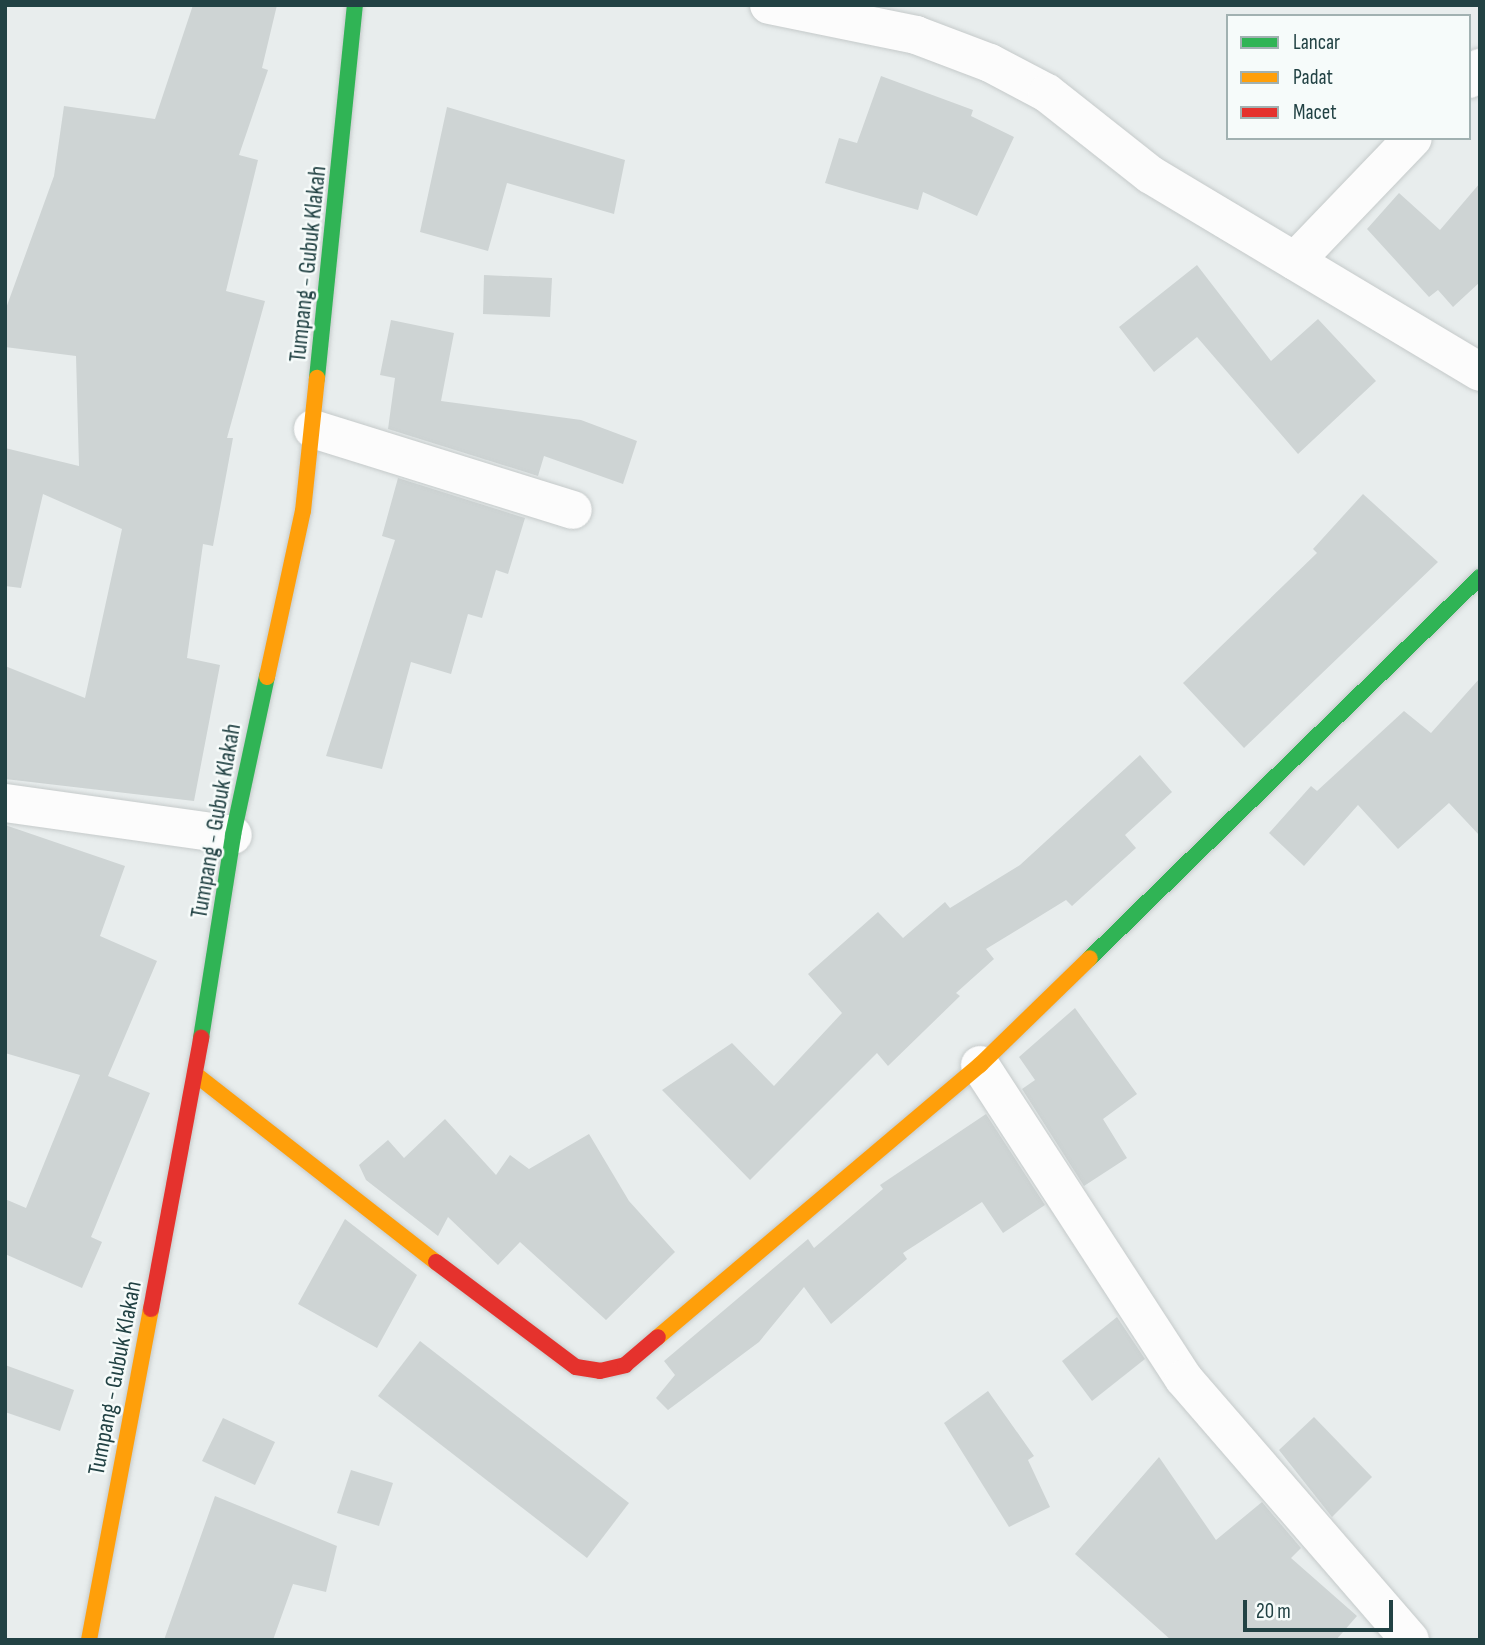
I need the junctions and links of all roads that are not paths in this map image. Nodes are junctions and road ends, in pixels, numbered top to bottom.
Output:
1 (355, 5) edge
2 (769, 5) edge
3 (924, 20) edge
4 (1411, 140) edge
5 (1295, 261) junction
6 (1480, 372) edge
7 (313, 429) junction
8 (573, 510) dead end
9 (1480, 577) edge
10 (5, 803) edge
11 (233, 835) junction
12 (980, 1065) junction
13 (195, 1074) junction
14 (89, 1640) edge
15 (1410, 1640) edge

1 - 7 street, Tumpang - Gubuk Klakah
2 - 3 street
3 - 5 street
4 - 5 street
5 - 6 street
7 - 8 street
7 - 11 street, Tumpang - Gubuk Klakah
9 - 12 street
10 - 11 street
11 - 13 street, Tumpang - Gubuk Klakah
12 - 13 street
12 - 15 street
13 - 14 street, Tumpang - Gubuk Klakah

